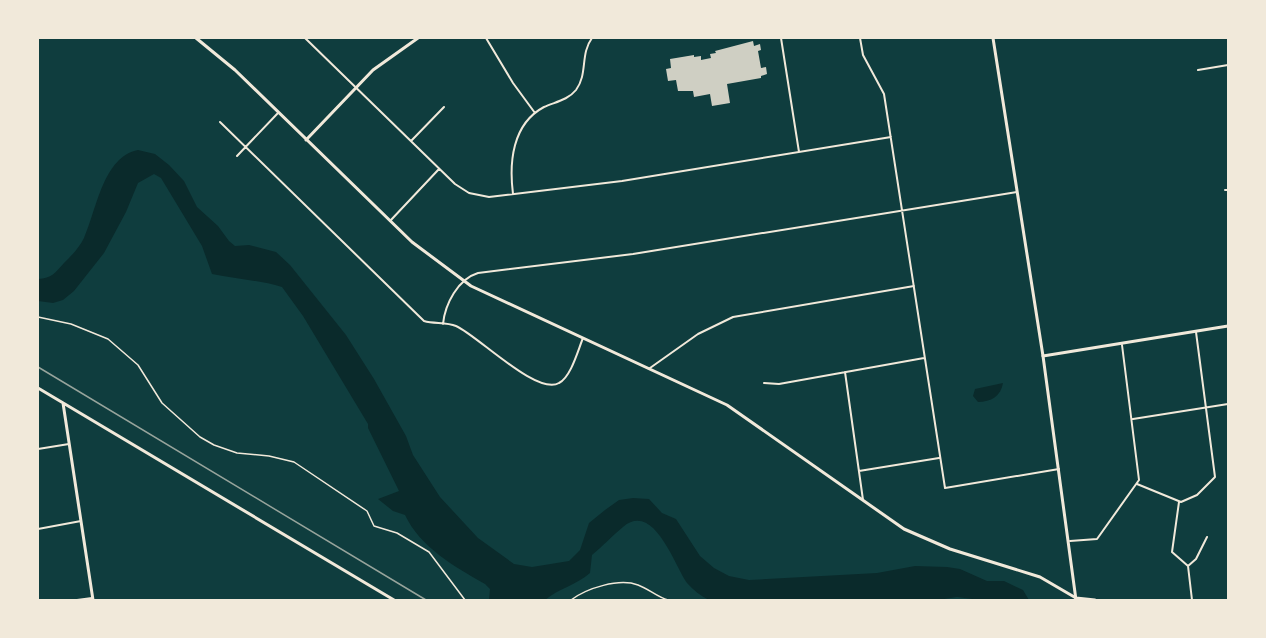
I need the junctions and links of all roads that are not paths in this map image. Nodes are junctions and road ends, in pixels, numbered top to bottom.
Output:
1 (196, 38) edge
2 (304, 38) edge
3 (418, 38) edge
4 (486, 38) edge
5 (592, 38) edge
6 (781, 38) edge
7 (860, 38) edge
8 (993, 38) edge
9 (202, 39) edge
10 (1228, 65) edge
11 (1198, 70) dead end
12 (356, 87) junction
13 (444, 107) dead end
14 (278, 113) junction
15 (536, 113) junction
16 (220, 122) dead end
17 (891, 137) junction
18 (306, 140) junction
19 (411, 141) junction
20 (244, 148) junction
21 (799, 152) junction
22 (237, 156) dead end
23 (439, 169) junction
24 (1017, 192) junction
25 (513, 194) junction
26 (903, 211) junction
27 (390, 221) junction
28 (463, 281) junction
29 (914, 286) junction
30 (443, 324) junction
31 (1228, 326) edge
32 (1196, 332) junction
33 (583, 338) junction
34 (1122, 344) junction
35 (1043, 356) junction
36 (926, 358) junction
37 (650, 368) junction
38 (845, 372) junction
39 (764, 383) dead end
40 (38, 388) edge
41 (63, 403) junction
42 (1228, 404) edge
43 (1207, 407) junction
44 (1133, 419) junction
45 (69, 444) junction
46 (38, 449) edge
47 (940, 458) junction
48 (1059, 469) junction
49 (859, 471) junction
50 (1137, 484) junction
51 (863, 501) junction
52 (1179, 502) junction
53 (81, 521) junction
54 (38, 529) edge
55 (1207, 537) dead end
56 (1070, 541) junction
57 (1188, 566) junction
58 (93, 599) edge
59 (1076, 599) edge
60 (77, 600) edge
61 (394, 600) edge
62 (1095, 600) edge
63 (1192, 600) edge

1 - 9 street
2 - 12 street
3 - 12 street
4 - 15 street
5 - 15 street
6 - 21 street
7 - 17 street
8 - 24 street
9 - 14 street
10 - 11 street
12 - 18 street
12 - 19 street
13 - 19 street
14 - 18 street
14 - 20 street
15 - 25 street
16 - 20 street
17 - 21 street
17 - 26 street
18 - 27 street
19 - 23 street
20 - 22 street
20 - 30 street
21 - 25 street
23 - 25 street
23 - 27 street
24 - 26 street
24 - 35 street
26 - 28 street
26 - 29 street
27 - 28 street
28 - 30 street
28 - 33 street
29 - 36 street
29 - 37 street
30 - 33 street
31 - 32 street
32 - 34 street
32 - 43 street
33 - 37 street
34 - 35 street
34 - 44 street
35 - 48 street
36 - 38 street
36 - 47 street
37 - 51 street
38 - 39 street
38 - 49 street
40 - 41 street
41 - 45 street
41 - 61 street
42 - 43 street
43 - 44 street
43 - 52 street
44 - 50 street
45 - 46 street
45 - 53 street
47 - 48 street
47 - 49 street
48 - 56 street
49 - 51 street
50 - 52 street
50 - 56 street
51 - 59 street
52 - 57 street
53 - 54 street
53 - 58 street
55 - 57 street
56 - 59 street
57 - 63 street
58 - 60 street
59 - 62 street

